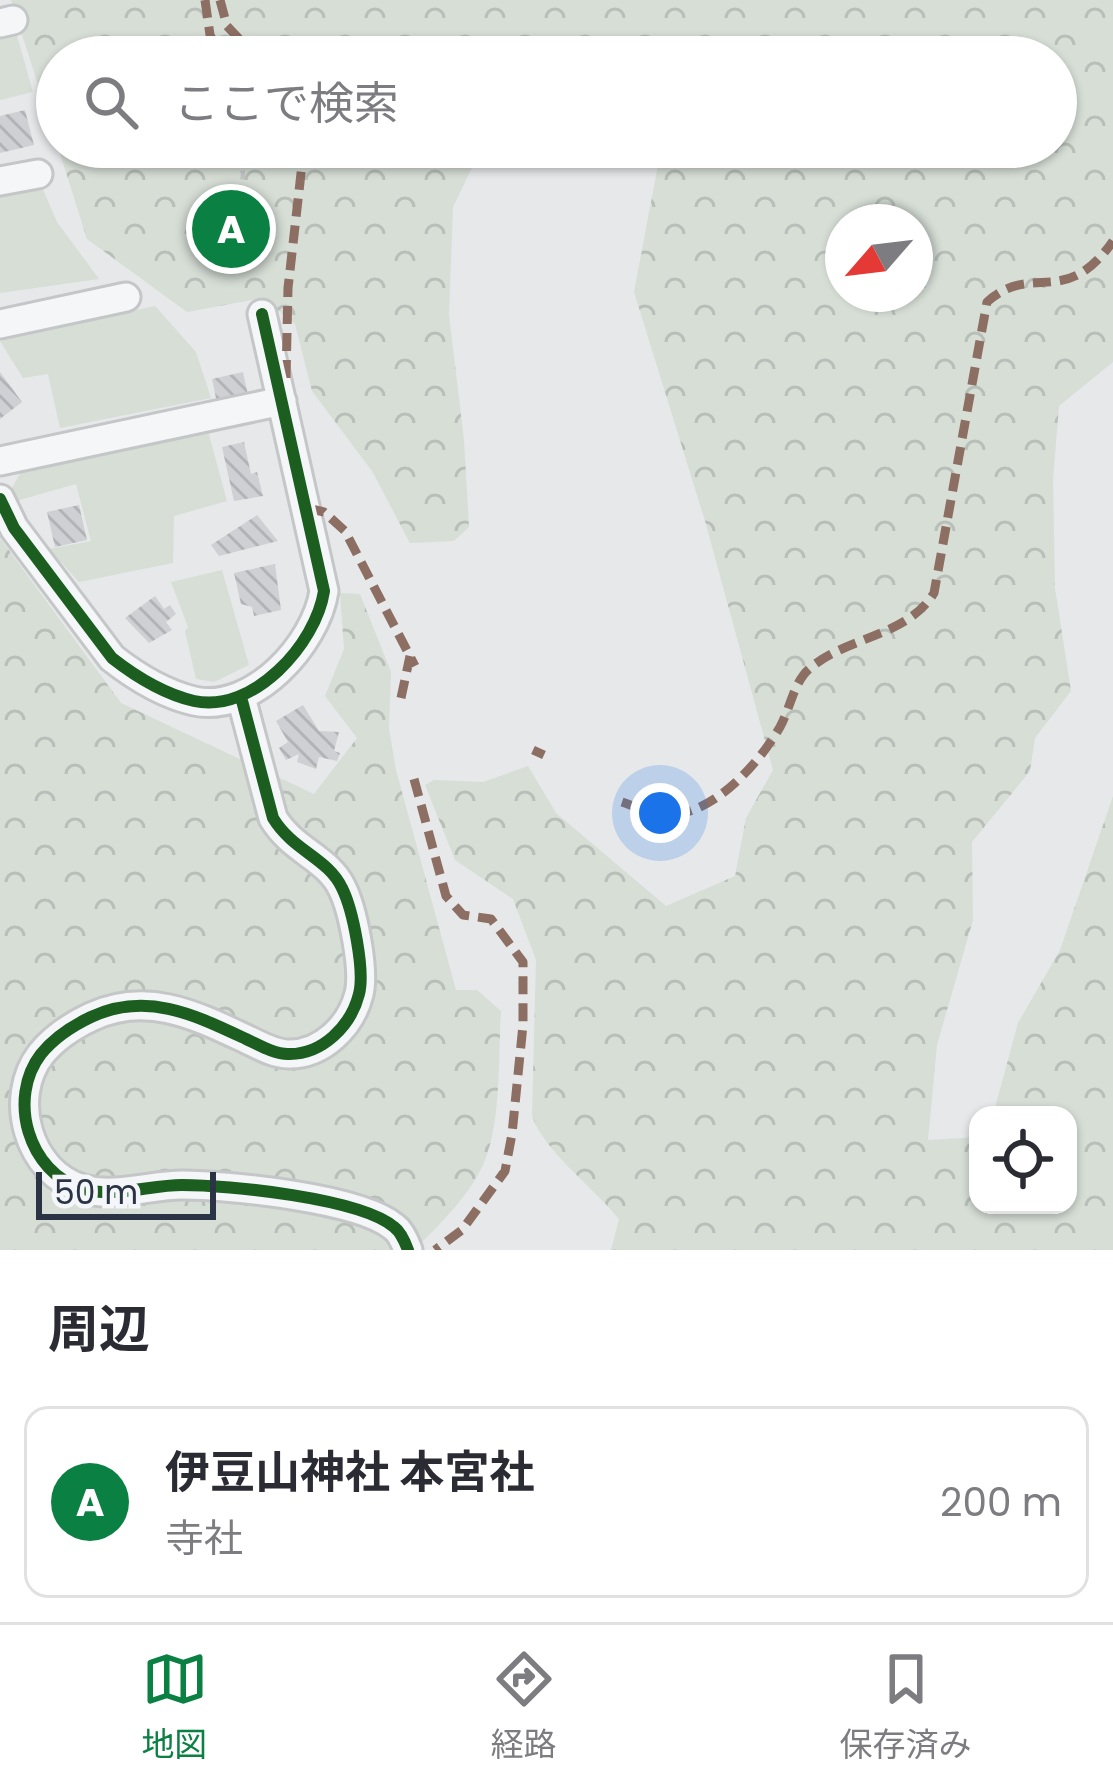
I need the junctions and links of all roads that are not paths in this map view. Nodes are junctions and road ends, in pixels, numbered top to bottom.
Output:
1 (38, 174) dead end
2 (0, 181) edge
3 (126, 297) dead end
4 (262, 314) dead end
5 (0, 324) edge
6 (282, 401) junction
7 (0, 461) edge
8 (0, 499) edge
9 (241, 697) junction
10 (408, 1250) edge

1 - 2 street
3 - 5 street
4 - 6 street
6 - 7 street
6 - 9 street
8 - 9 street
9 - 10 street

